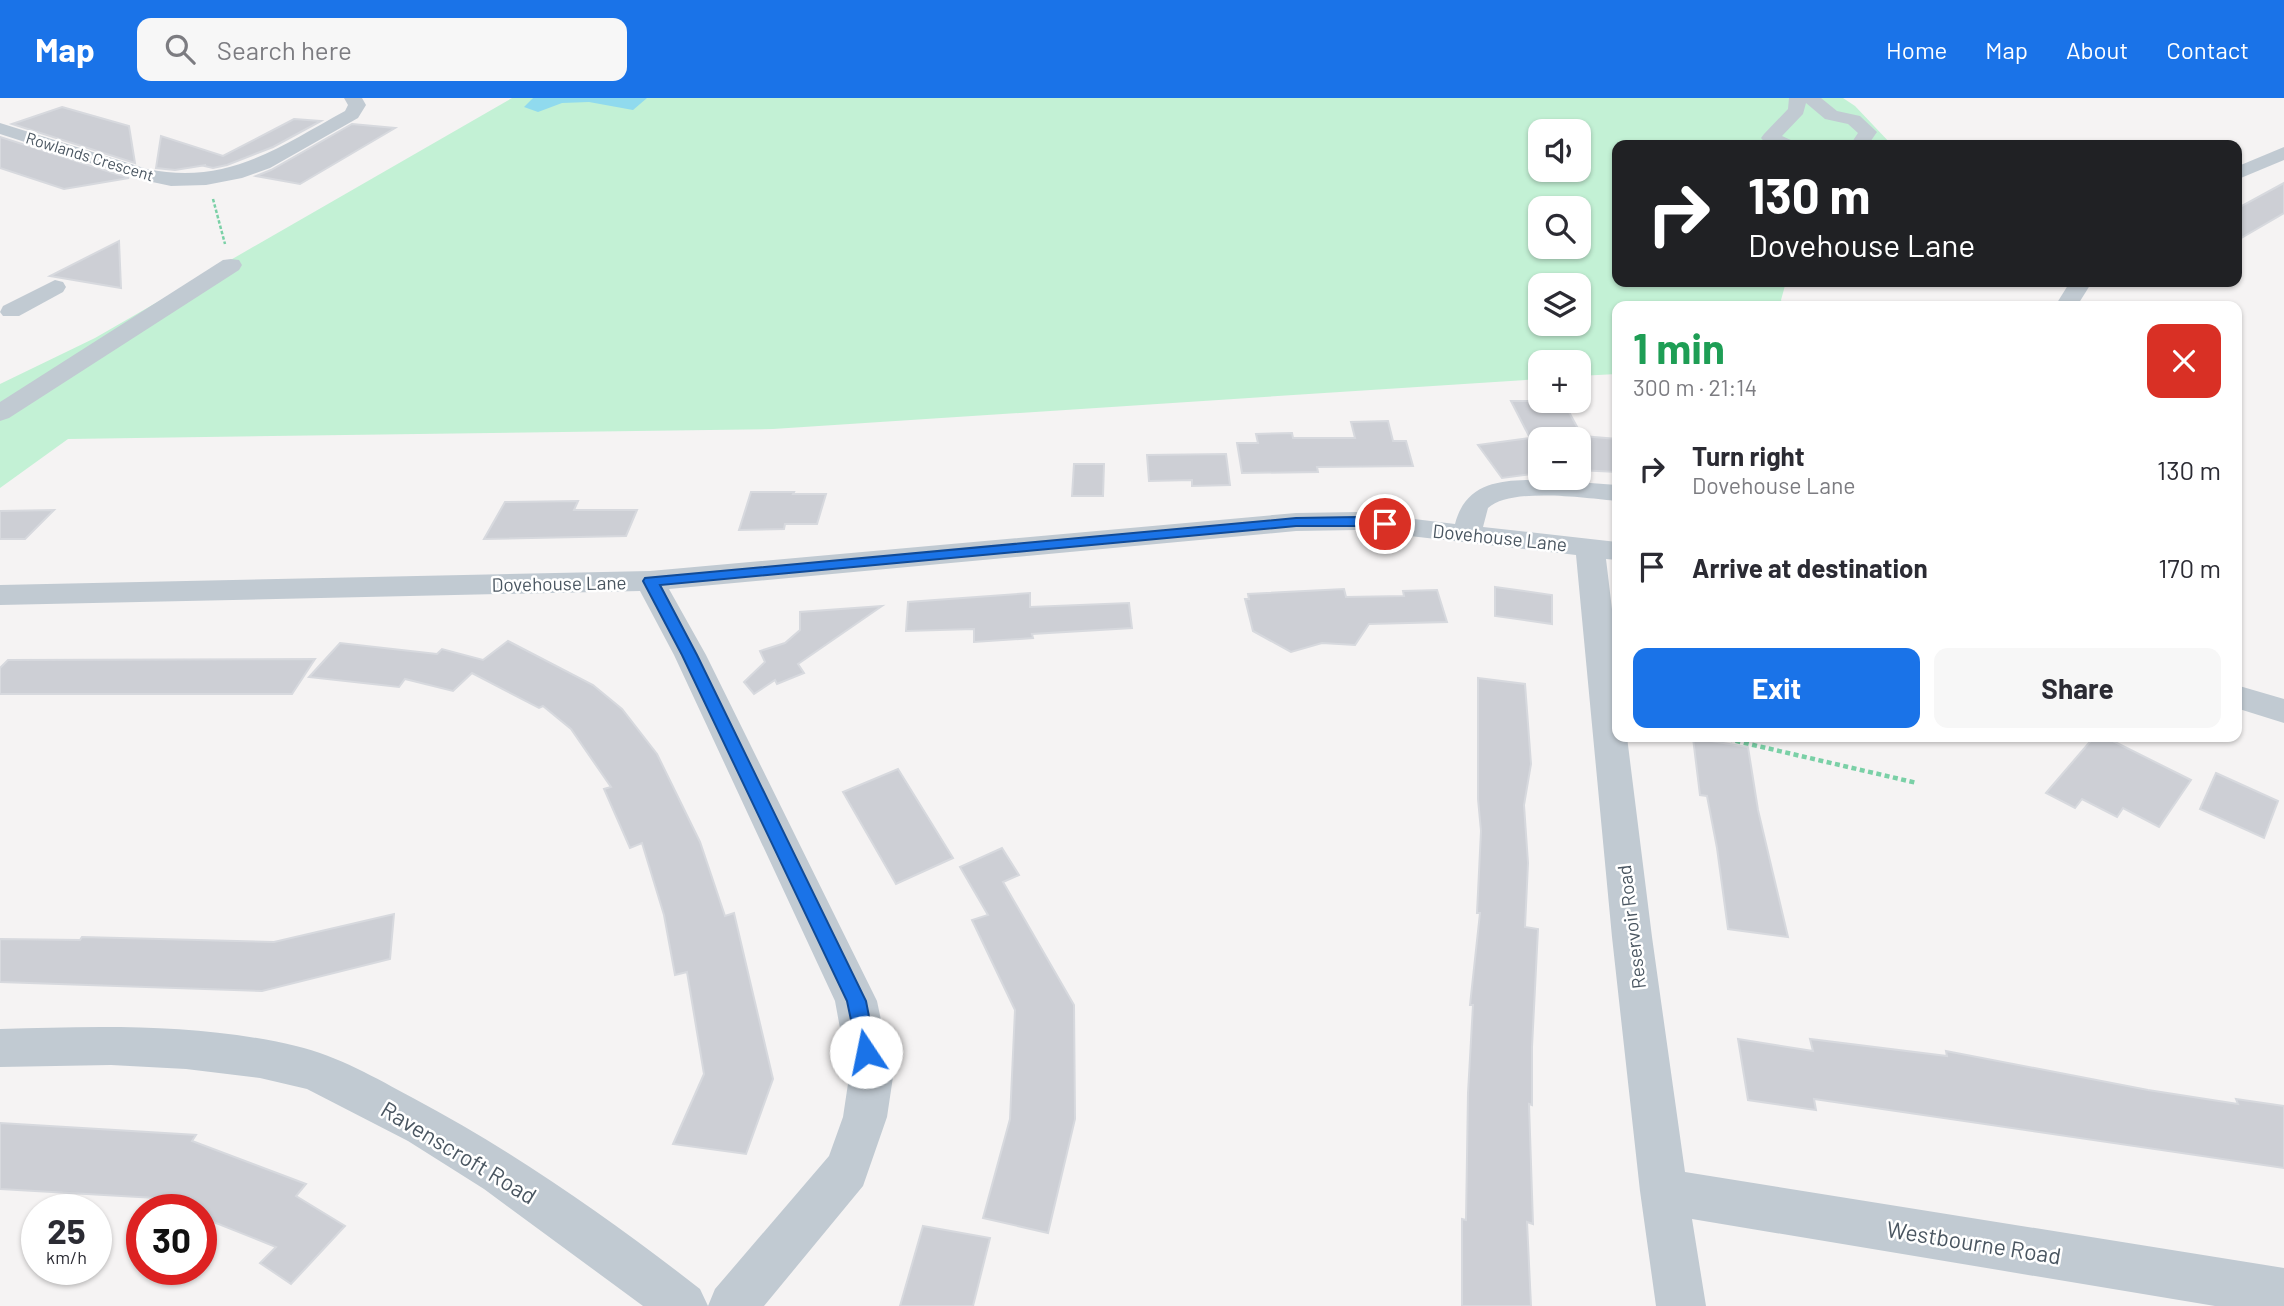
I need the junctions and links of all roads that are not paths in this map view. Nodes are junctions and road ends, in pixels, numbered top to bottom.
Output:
1 (353, 98) edge
2 (1798, 98) edge
3 (1810, 98) edge
4 (1856, 98) edge
5 (0, 128) edge
6 (1883, 129) dead end
7 (1775, 140) edge
8 (1862, 140) edge
9 (2283, 154) edge
10 (2242, 171) edge
11 (231, 265) road end
12 (0, 291) edge
13 (11, 312) dead end
14 (0, 413) edge
15 (1612, 492) edge
16 (1467, 533) junction
17 (1604, 548) edge
18 (650, 581) junction
19 (0, 595) edge
20 (2242, 698) edge
21 (2284, 710) edge
22 (0, 1048) edge
23 (1663, 1191) junction
24 (2284, 1293) edge
25 (683, 1306) edge
26 (732, 1306) edge
27 (1681, 1306) edge

1 - 5 street, Rowlands Crescent
2 - 7 street
3 - 8 street
4 - 6 street
9 - 10 street
11 - 14 street
12 - 13 street
15 - 16 street
16 - 17 street, Dovehouse Lane
16 - 18 street, Dovehouse Lane
17 - 23 street, Reservoir Road
18 - 19 street, Dovehouse Lane
18 - 26 street
20 - 21 street
22 - 25 street, Ravenscroft Road
23 - 24 street, Westbourne Road
23 - 27 street, Reservoir Road

